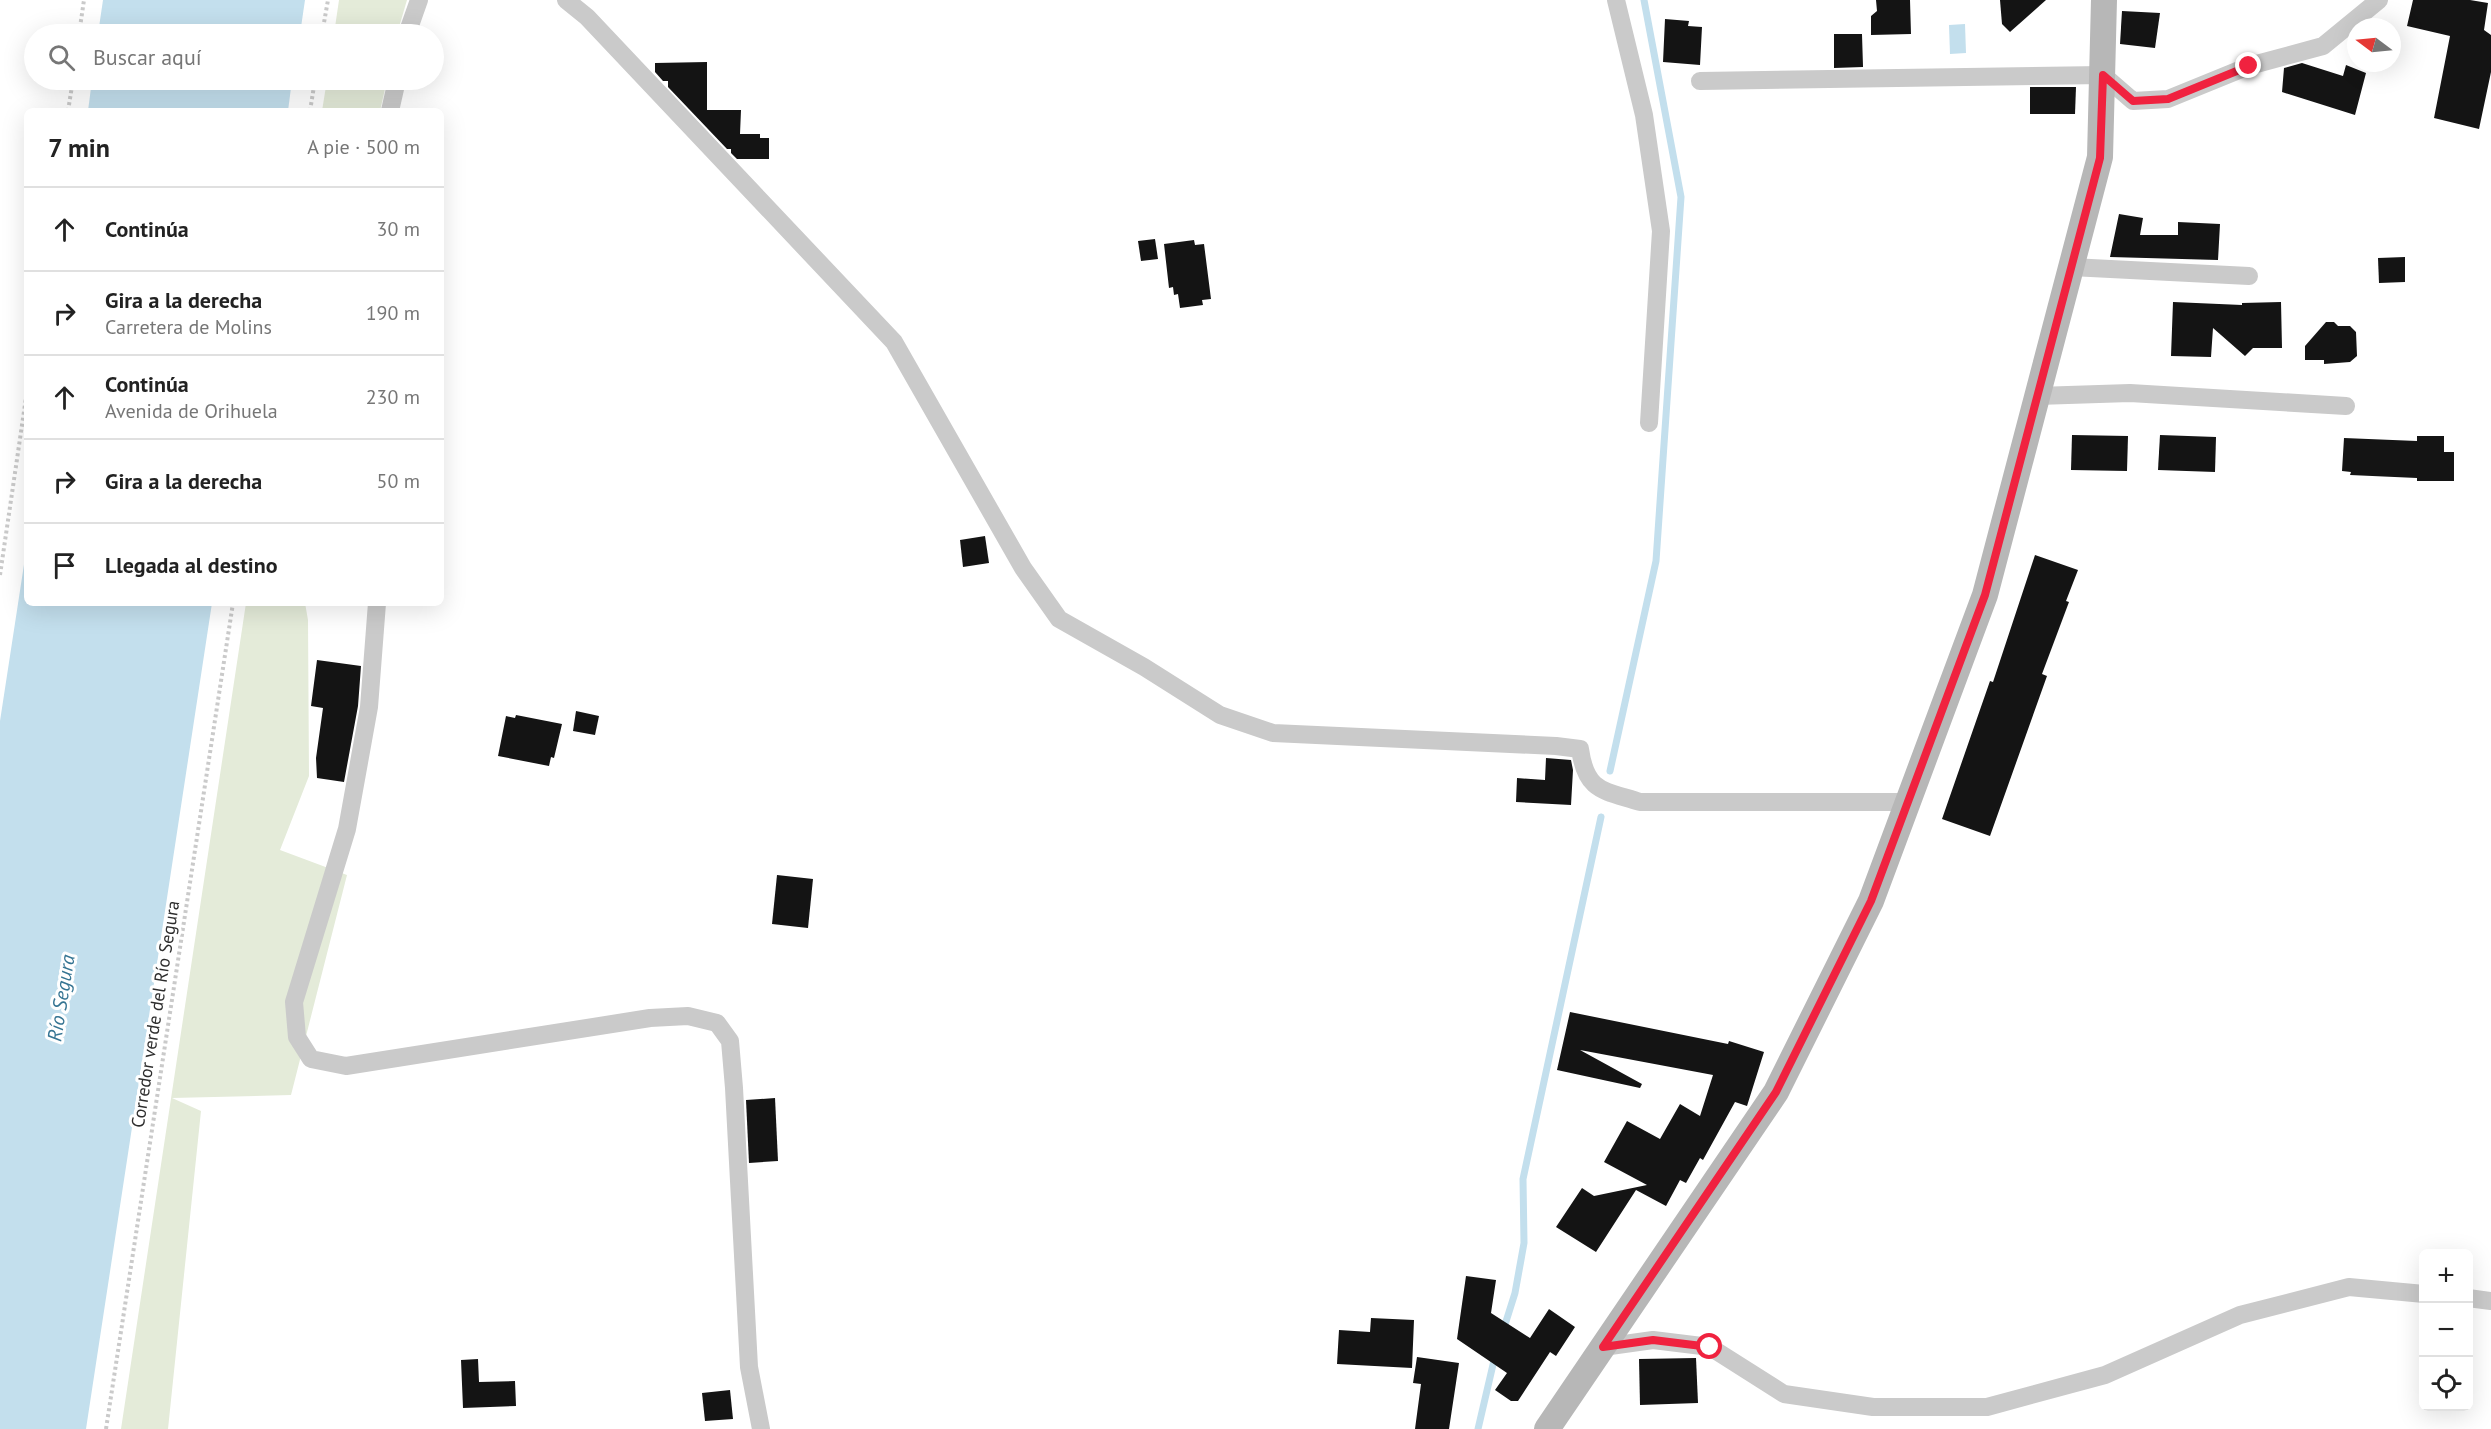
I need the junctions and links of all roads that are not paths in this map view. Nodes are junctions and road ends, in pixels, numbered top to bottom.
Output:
1 (418, 0) edge
2 (566, 0) edge
3 (1616, 0) edge
4 (2104, 0) edge
5 (2379, 0) edge
6 (410, 24) edge
7 (2103, 75) junction
8 (1700, 81) dead end
9 (395, 90) edge
10 (391, 108) edge
11 (2071, 267) junction
12 (2249, 276) dead end
13 (2037, 396) junction
14 (2346, 406) dead end
15 (1649, 423) dead end
16 (376, 606) edge
17 (1908, 802) junction
18 (2419, 1294) edge
19 (2473, 1299) edge
20 (2491, 1301) edge
21 (1603, 1347) junction
22 (761, 1429) edge
23 (1547, 1429) edge

1 - 6 street
2 - 17 street
3 - 15 street
4 - 7 street
5 - 7 street
7 - 8 street
7 - 11 street
9 - 10 street
11 - 12 street
11 - 13 street
13 - 14 street
13 - 17 street
16 - 22 street
17 - 21 street
18 - 21 street
19 - 20 street
21 - 23 street

